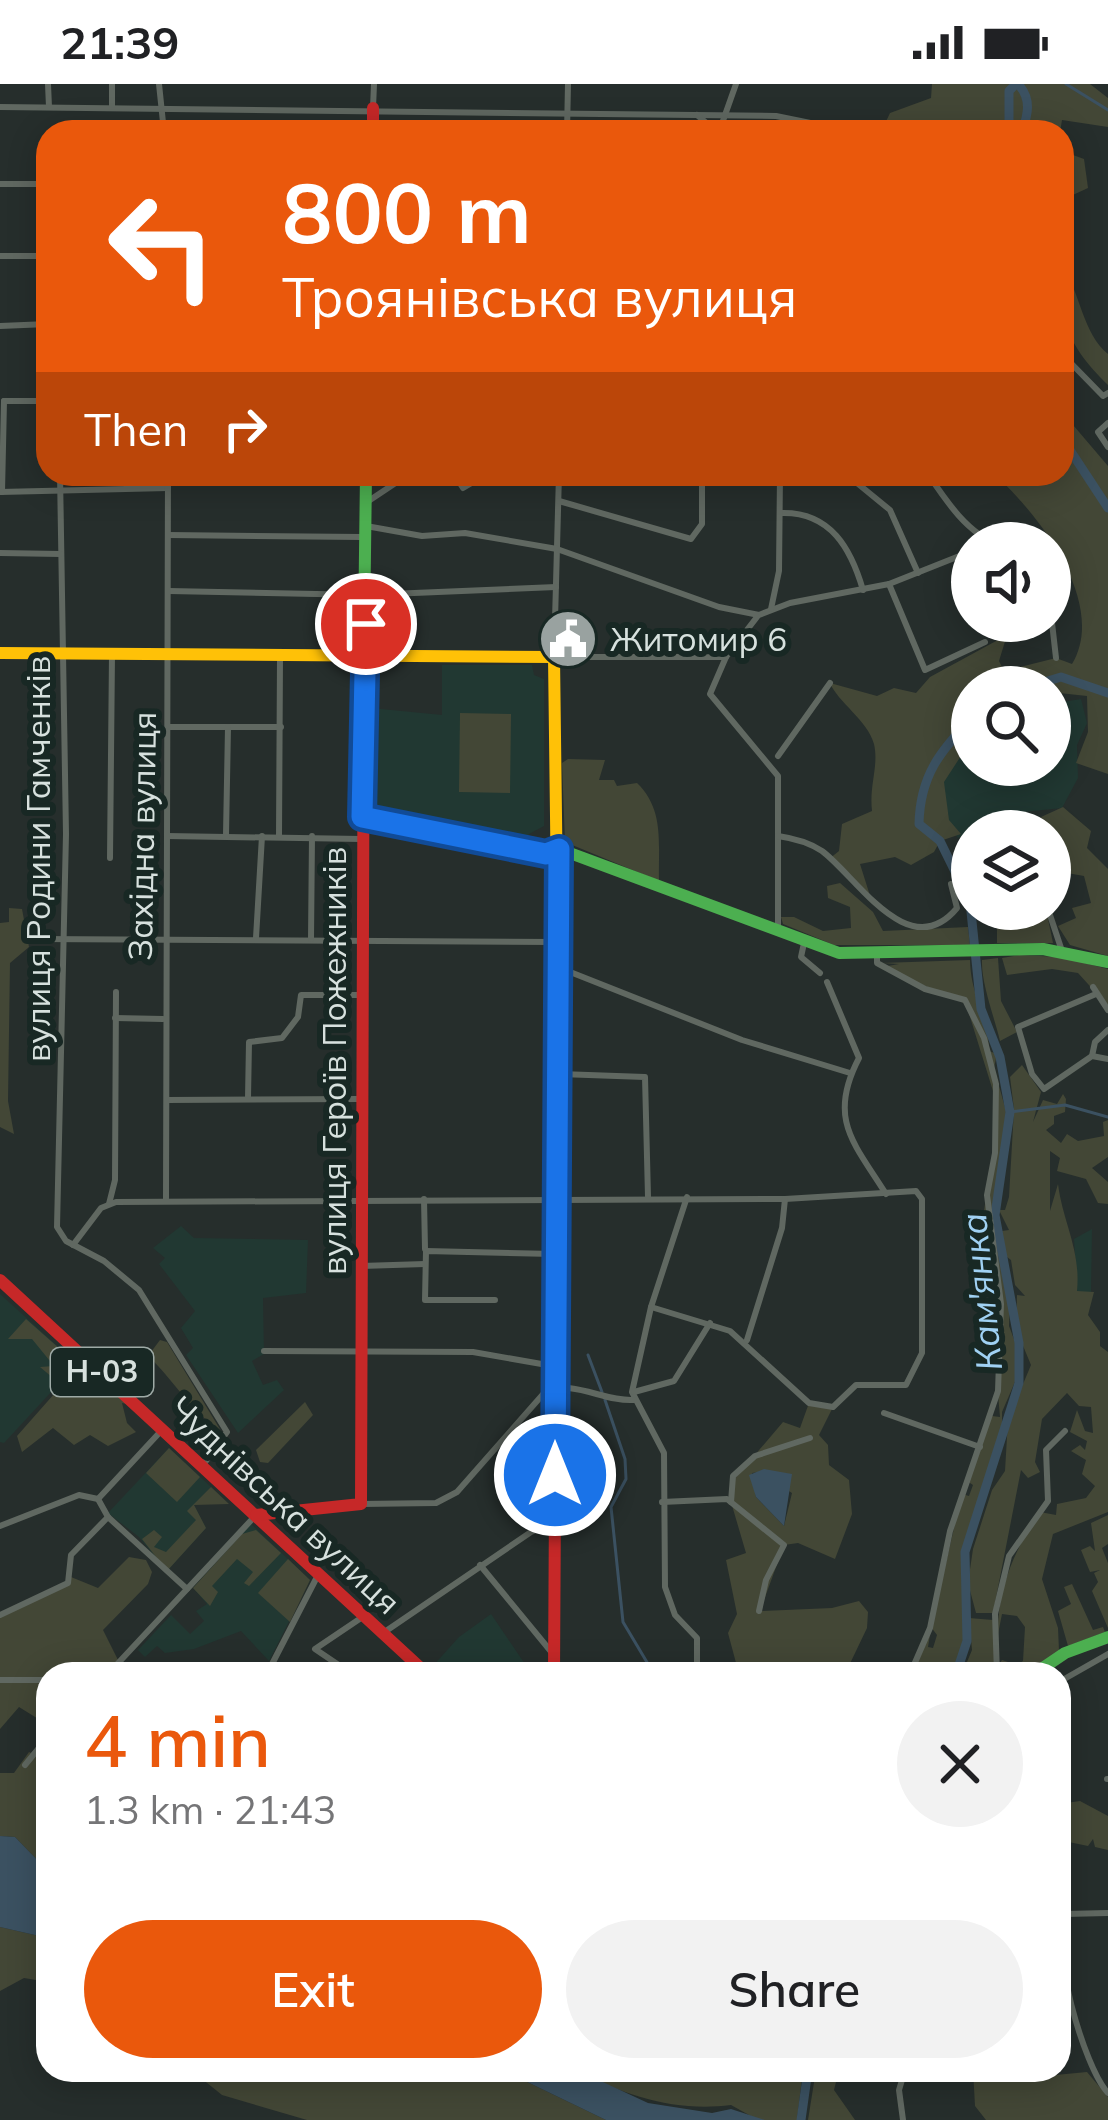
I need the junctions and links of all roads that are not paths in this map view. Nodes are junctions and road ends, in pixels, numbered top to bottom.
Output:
1 (48, 84) edge
2 (112, 84) edge
3 (159, 84) edge
4 (374, 84) edge
5 (568, 84) edge
6 (736, 84) edge
7 (0, 107) edge
8 (49, 107) junction
9 (112, 107) junction
10 (164, 107) junction
11 (373, 108) junction
12 (567, 112) junction
13 (696, 115) junction
14 (725, 115) junction
15 (164, 120) edge
16 (373, 120) edge
17 (567, 120) edge
18 (702, 120) edge
19 (723, 120) edge
20 (796, 120) edge
21 (0, 184) edge
22 (36, 184) edge
23 (0, 256) edge
24 (36, 256) edge
25 (36, 324) edge
26 (0, 326) edge
27 (1074, 366) edge
28 (1108, 393) edge
29 (2, 401) edge
30 (36, 401) edge
31 (1108, 423) edge
32 (1108, 447) edge
33 (61, 486) edge
34 (366, 486) edge
35 (391, 486) edge
36 (559, 486) edge
37 (702, 486) edge
38 (781, 486) edge
39 (861, 486) edge
40 (938, 486) edge
41 (168, 488) joint
42 (61, 490) junction
43 (1, 492) edge
44 (559, 501) junction
45 (366, 502) junction
46 (782, 513) junction
47 (970, 522) edge
48 (366, 531) junction
49 (168, 535) junction
50 (557, 549) junction
51 (0, 553) edge
52 (62, 554) junction
53 (951, 560) edge
54 (918, 573) junction
55 (889, 584) junction
56 (556, 586) junction
57 (863, 590) junction
58 (169, 591) junction
59 (365, 595) junction
60 (772, 609) junction
61 (758, 615) junction
62 (985, 642) dead end
63 (1054, 642) edge
64 (0, 653) edge
65 (64, 654) junction
66 (112, 654) junction
67 (170, 654) junction
68 (280, 654) junction
69 (366, 655) junction
70 (554, 657) junction
71 (726, 657) junction
72 (1056, 658) dead end
73 (830, 682) dead end
74 (168, 727) junction
75 (228, 727) junction
76 (280, 727) junction
77 (778, 756) junction
78 (764, 758) junction
79 (778, 776) junction
80 (362, 817) junction
81 (226, 835) junction
82 (166, 836) junction
83 (262, 836) junction
84 (279, 836) junction
85 (312, 836) junction
86 (778, 836) junction
87 (361, 839) junction
88 (559, 849) junction
89 (110, 858) dead end
90 (951, 916) edge
91 (1055, 930) edge
92 (778, 934) junction
93 (256, 938) junction
94 (37, 939) dead end
95 (63, 939) junction
96 (164, 939) junction
97 (311, 939) junction
98 (359, 941) junction
99 (555, 942) junction
100 (804, 944) junction
101 (1062, 950) junction
102 (877, 956) junction
103 (1108, 962) edge
104 (554, 966) junction
105 (820, 973) dead end
106 (827, 982) dead end
107 (116, 992) dead end
108 (359, 994) junction
109 (1108, 1010) edge
110 (115, 1018) junction
111 (163, 1019) junction
112 (1108, 1030) edge
113 (1092, 1056) junction
114 (1108, 1059) edge
115 (850, 1073) junction
116 (554, 1074) junction
117 (248, 1098) junction
118 (360, 1099) junction
119 (167, 1100) junction
120 (886, 1194) junction
121 (648, 1197) junction
122 (687, 1197) junction
123 (424, 1198) junction
124 (554, 1198) junction
125 (166, 1199) junction
126 (361, 1199) junction
127 (785, 1199) junction
128 (110, 1204) junction
129 (69, 1243) junction
130 (425, 1251) junction
131 (554, 1254) junction
132 (425, 1264) junction
133 (361, 1266) junction
134 (0, 1282) edge
135 (495, 1300) dead end
136 (651, 1307) junction
137 (710, 1323) junction
138 (746, 1341) junction
139 (361, 1351) junction
140 (264, 1352) dead end
141 (555, 1366) junction
142 (555, 1387) junction
143 (633, 1396) junction
144 (884, 1413) dead end
145 (162, 1431) junction
146 (1065, 1431) dead end
147 (810, 1438) dead end
148 (980, 1447) junction
149 (203, 1465) junction
150 (98, 1499) junction
151 (662, 1502) junction
152 (731, 1502) junction
153 (361, 1504) junction
154 (296, 1511) junction
155 (108, 1516) junction
156 (255, 1516) junction
157 (554, 1522) junction
158 (0, 1526) edge
159 (281, 1538) junction
160 (481, 1565) junction
161 (318, 1575) junction
162 (187, 1589) junction
163 (759, 1611) dead end
164 (0, 1615) edge
165 (361, 1618) junction
166 (382, 1633) junction
167 (1108, 1639) edge
168 (1108, 1654) edge
169 (555, 1657) junction
170 (119, 1662) edge
171 (274, 1662) edge
172 (334, 1662) edge
173 (410, 1662) edge
174 (412, 1662) edge
175 (555, 1662) edge
176 (697, 1662) edge
177 (915, 1662) edge
178 (997, 1662) edge
179 (1057, 1662) edge
180 (1071, 1675) edge
181 (0, 1680) edge
182 (36, 1680) edge
183 (36, 1752) edge
184 (25, 1765) dead end
185 (1108, 1913) edge
186 (1071, 1914) edge
187 (1071, 1992) edge
188 (901, 2082) edge
189 (1108, 2093) edge
190 (903, 2120) edge

1 - 8 street
2 - 9 street
3 - 10 street
4 - 11 street
5 - 12 street
6 - 14 street
7 - 8 street
8 - 9 street
9 - 10 street
10 - 11 street
10 - 15 street
11 - 12 street
11 - 16 street
12 - 13 street
12 - 17 street
13 - 14 street
13 - 18 street
14 - 19 street
14 - 20 street
21 - 22 street
23 - 24 street
25 - 26 street
27 - 28 street
29 - 30 street
29 - 43 street
31 - 32 street
33 - 42 street, вулиця Родини Гамченків
34 - 45 street, вулиця Героїв Пожежників
35 - 45 street
36 - 44 street
37 - 44 street
38 - 46 street
39 - 54 street
40 - 47 street
41 - 42 street
41 - 49 street, Західна вулиця
42 - 43 street
42 - 52 street, вулиця Родини Гамченків
44 - 50 street
45 - 48 street, вулиця Героїв Пожежників
46 - 57 street
46 - 60 street
48 - 49 street
48 - 50 street
48 - 59 street, вулиця Героїв Пожежників
49 - 58 street, Західна вулиця
50 - 56 street
50 - 61 street
51 - 52 street
52 - 65 street, вулиця Родини Гамченків
53 - 54 street
54 - 55 street
55 - 57 street
55 - 62 street
56 - 59 street
56 - 70 street
57 - 60 street
58 - 59 street
58 - 67 street, Західна вулиця
59 - 69 street, вулиця Героїв Пожежників
60 - 61 street
61 - 71 street
63 - 72 street
64 - 65 street
65 - 66 street
65 - 95 street, вулиця Родини Гамченків
66 - 67 street
66 - 89 street
67 - 68 street
67 - 74 street, Західна вулиця
68 - 69 street
68 - 76 street
69 - 70 street
69 - 80 street, вулиця Героїв Пожежників
70 - 71 street
70 - 88 street
71 - 78 street
73 - 77 street
74 - 75 street
74 - 82 street, Західна вулиця
75 - 76 street
75 - 81 street
76 - 84 street
77 - 78 street
77 - 79 street
78 - 79 street
79 - 86 street
80 - 87 street, вулиця Героїв Пожежників
80 - 88 street
81 - 82 street
81 - 83 street
82 - 96 street, Західна вулиця
83 - 84 street
83 - 93 street
84 - 85 street
85 - 87 street
85 - 97 street
86 - 90 street
86 - 92 street
87 - 98 street, вулиця Героїв Пожежників
88 - 92 street
88 - 99 street
91 - 101 street
92 - 100 street
93 - 96 street
93 - 97 street
94 - 95 street
95 - 96 street
95 - 129 street, вулиця Родини Гамченків
96 - 111 street, Західна вулиця
97 - 98 street
98 - 99 street
98 - 108 street, вулиця Героїв Пожежників
99 - 104 street
100 - 102 street
100 - 105 street
101 - 102 street
101 - 103 street
102 - 148 street
104 - 115 street
104 - 116 street
106 - 115 street
107 - 110 street
108 - 117 street
108 - 118 street, вулиця Героїв Пожежників
109 - 113 street
110 - 111 street
110 - 128 street
111 - 119 street, Західна вулиця
112 - 113 street
113 - 114 street
115 - 120 street
116 - 121 street
116 - 124 street
117 - 118 street
117 - 119 street
118 - 126 street, вулиця Героїв Пожежників
119 - 125 street, Західна вулиця
120 - 127 street
120 - 138 street
121 - 122 street
121 - 124 street
122 - 127 street
122 - 136 street
123 - 124 street
123 - 126 street
123 - 130 street
124 - 131 street
125 - 126 street
125 - 128 street
126 - 133 street, вулиця Героїв Пожежників
127 - 138 street
128 - 129 street
129 - 149 street
130 - 131 street
130 - 132 street
131 - 141 street
132 - 133 street
132 - 135 street
133 - 139 street, вулиця Героїв Пожежників
134 - 145 street, Чуднівська вулиця / Н-03
134 - 149 street, Чуднівська вулиця / Н-03
136 - 137 street
136 - 143 street
137 - 138 street
137 - 143 street
139 - 140 street
139 - 141 street
139 - 153 street, вулиця Героїв Пожежників
141 - 142 street
142 - 143 street
142 - 153 street
142 - 157 street
143 - 151 street
144 - 148 street
145 - 150 street
145 - 156 street, Чуднівська вулиця / Н-03
146 - 178 street
147 - 152 street
148 - 177 street
149 - 156 street, Чуднівська вулиця / Н-03
150 - 155 street
150 - 158 street
151 - 152 street
151 - 176 street
152 - 163 street
153 - 154 street
154 - 156 street
154 - 159 street
155 - 162 street
155 - 164 street
156 - 159 street, Чуднівська вулиця / Н-03
156 - 161 street, Чуднівська вулиця / Н-03
156 - 162 street
157 - 160 street
157 - 169 street
159 - 161 street, Чуднівська вулиця / Н-03
160 - 166 street
160 - 169 street
161 - 165 street, Чуднівська вулиця / Н-03
161 - 166 street, Чуднівська вулиця / Н-03
161 - 171 street
162 - 170 street
165 - 172 street
165 - 173 street, Чуднівська вулиця / Н-03
166 - 174 street, Чуднівська вулиця / Н-03
167 - 179 street
168 - 180 street
169 - 175 street
181 - 182 street
183 - 184 street
185 - 186 street
187 - 189 street
188 - 190 street

